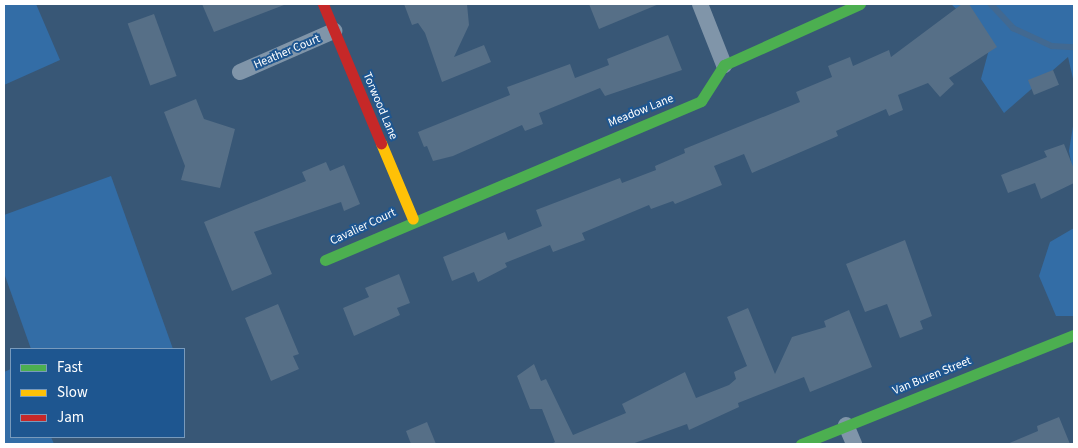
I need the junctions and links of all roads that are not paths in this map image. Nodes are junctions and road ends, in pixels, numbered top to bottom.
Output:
1 (323, 4) edge
2 (700, 4) edge
3 (860, 4) edge
4 (334, 31) junction
5 (724, 64) junction
6 (240, 72) dead end
7 (413, 219) junction
8 (325, 260) dead end
9 (1074, 335) edge
10 (846, 425) junction
11 (801, 444) edge
12 (854, 444) edge

1 - 4 street, Torwood Lane
2 - 5 street
3 - 5 street
4 - 6 street, Heather Court
4 - 7 street, Torwood Lane
5 - 7 street, Meadow Lane
7 - 8 street, Cavalier Court
9 - 10 street, Van Buren Street
10 - 11 street, Van Buren Street
10 - 12 street

